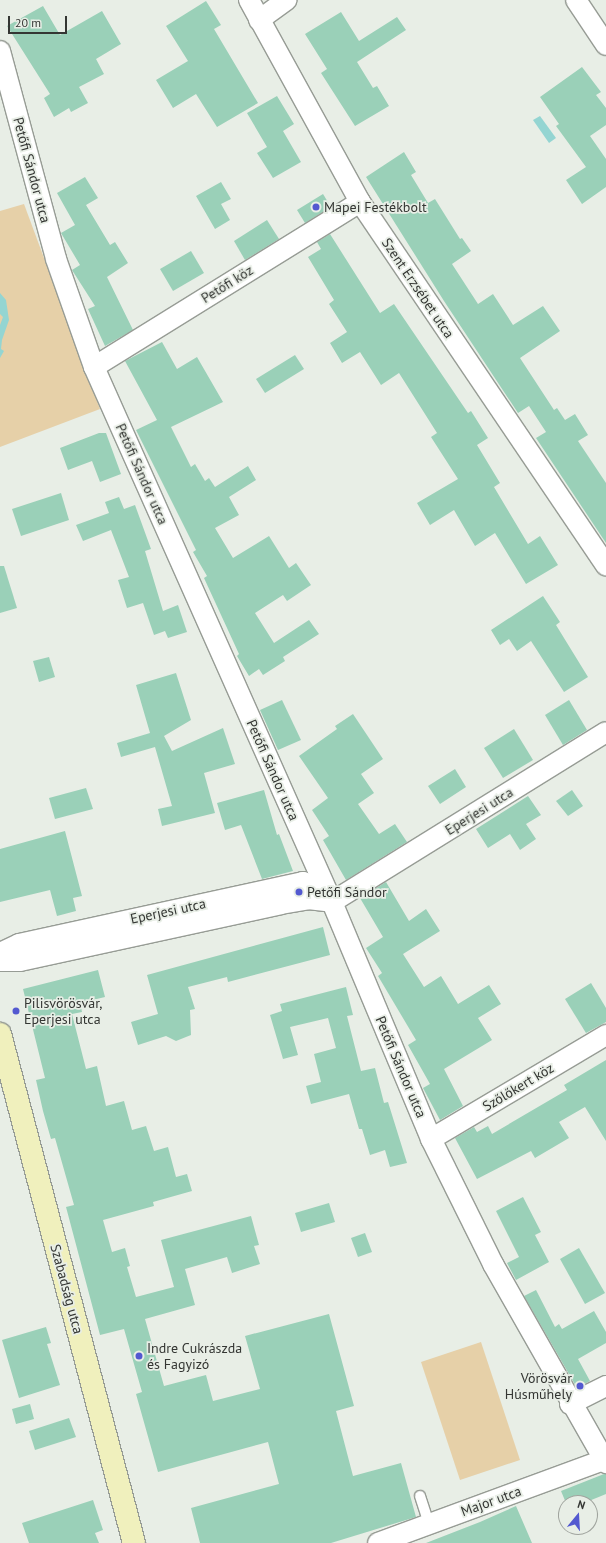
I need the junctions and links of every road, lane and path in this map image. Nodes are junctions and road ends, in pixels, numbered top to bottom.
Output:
1 (249, 0) edge
2 (287, 0) edge
3 (576, 0) edge
4 (259, 20) junction
5 (606, 45) edge
6 (0, 51) edge
7 (360, 202) junction
8 (94, 367) junction
9 (606, 564) edge
10 (606, 732) edge
11 (332, 902) junction
12 (0, 953) edge
13 (0, 961) edge
14 (0, 1034) edge
15 (606, 1035) edge
16 (431, 1139) junction
17 (606, 1386) edge
18 (570, 1404) junction
19 (605, 1462) edge
20 (420, 1496) dead end
21 (429, 1524) junction
22 (134, 1543) edge
23 (378, 1543) edge

1 - 4 street, Szent Erzsébet utca
2 - 4 street
3 - 5 street
4 - 7 street, Szent Erzsébet utca
6 - 8 street, Petőfi Sándor utca
7 - 8 street, Petőfi köz
7 - 9 street, Szent Erzsébet utca
8 - 11 street, Petőfi Sándor utca
10 - 11 street, Eperjesi utca
11 - 12 street, Eperjesi utca
11 - 13 street, Eperjesi utca
11 - 16 street, Petőfi Sándor utca
14 - 22 street, Szabadság utca
15 - 16 street, Szőlőkert köz
16 - 18 street, Petőfi Sándor utca
17 - 18 street
18 - 19 street, Petőfi Sándor utca
19 - 21 street, Major utca
20 - 21 lane
21 - 23 street, Major utca

